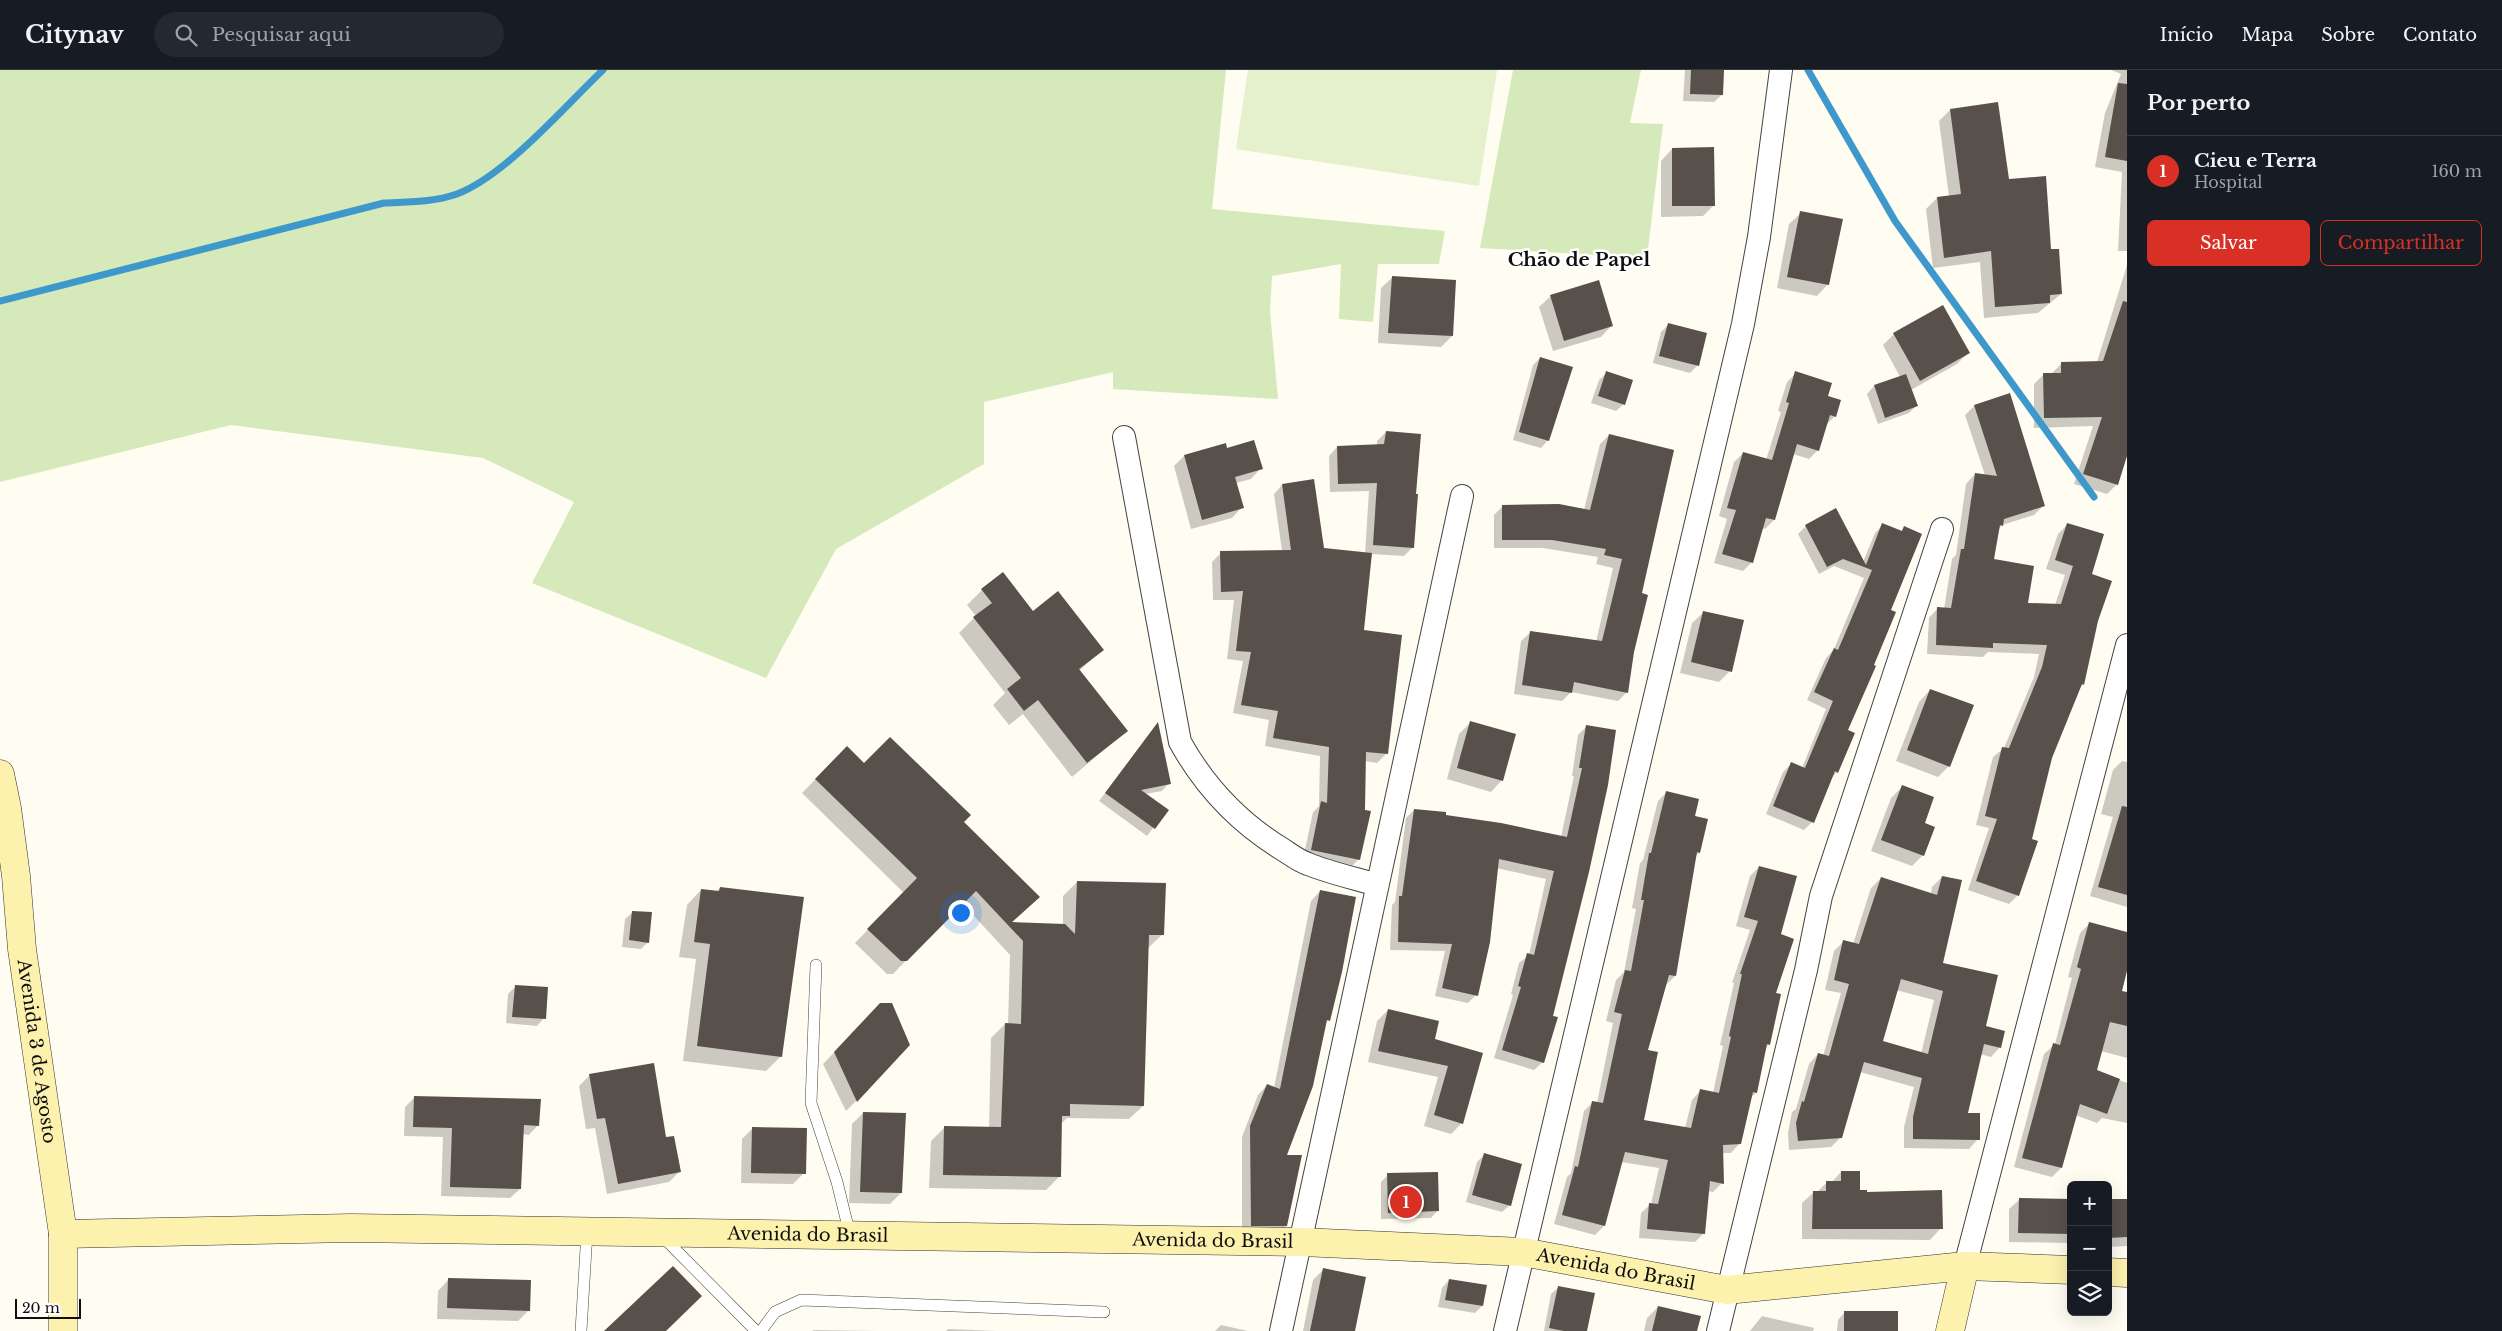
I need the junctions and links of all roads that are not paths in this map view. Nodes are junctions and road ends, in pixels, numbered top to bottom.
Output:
1 (1781, 70) edge
2 (1124, 437) dead end
3 (1462, 496) dead end
4 (1942, 529) dead end
5 (2127, 645) edge
6 (0, 774) edge
7 (1377, 885) junction
8 (816, 965) dead end
9 (587, 1232) junction
10 (659, 1233) junction
11 (62, 1234) junction
12 (850, 1235) junction
13 (1301, 1242) junction
14 (1523, 1252) junction
15 (1965, 1266) junction
16 (2067, 1270) edge
17 (2112, 1272) edge
18 (2127, 1273) edge
19 (1727, 1290) junction
20 (1104, 1312) dead end
21 (63, 1331) edge
22 (581, 1331) edge
23 (756, 1331) edge
24 (761, 1331) edge
25 (1281, 1331) edge
26 (1506, 1331) edge
27 (1718, 1331) edge
28 (1950, 1331) edge

1 - 14 street
2 - 7 street
3 - 7 street
4 - 19 street
5 - 15 street
6 - 11 street, Avenida 3 de Agosto
7 - 13 street
8 - 12 lane
9 - 10 street, Avenida do Brasil
9 - 11 street, Avenida do Brasil
9 - 22 lane
10 - 12 street, Avenida do Brasil
10 - 23 lane
11 - 21 street, Avenida 3 de Agosto
12 - 13 street, Avenida do Brasil
13 - 14 street, Avenida do Brasil
13 - 25 street
14 - 19 street, Avenida do Brasil
14 - 26 street
15 - 16 street, Avenida do Brasil
15 - 19 street, Avenida do Brasil
15 - 28 street
17 - 18 street
19 - 27 street
20 - 24 lane

